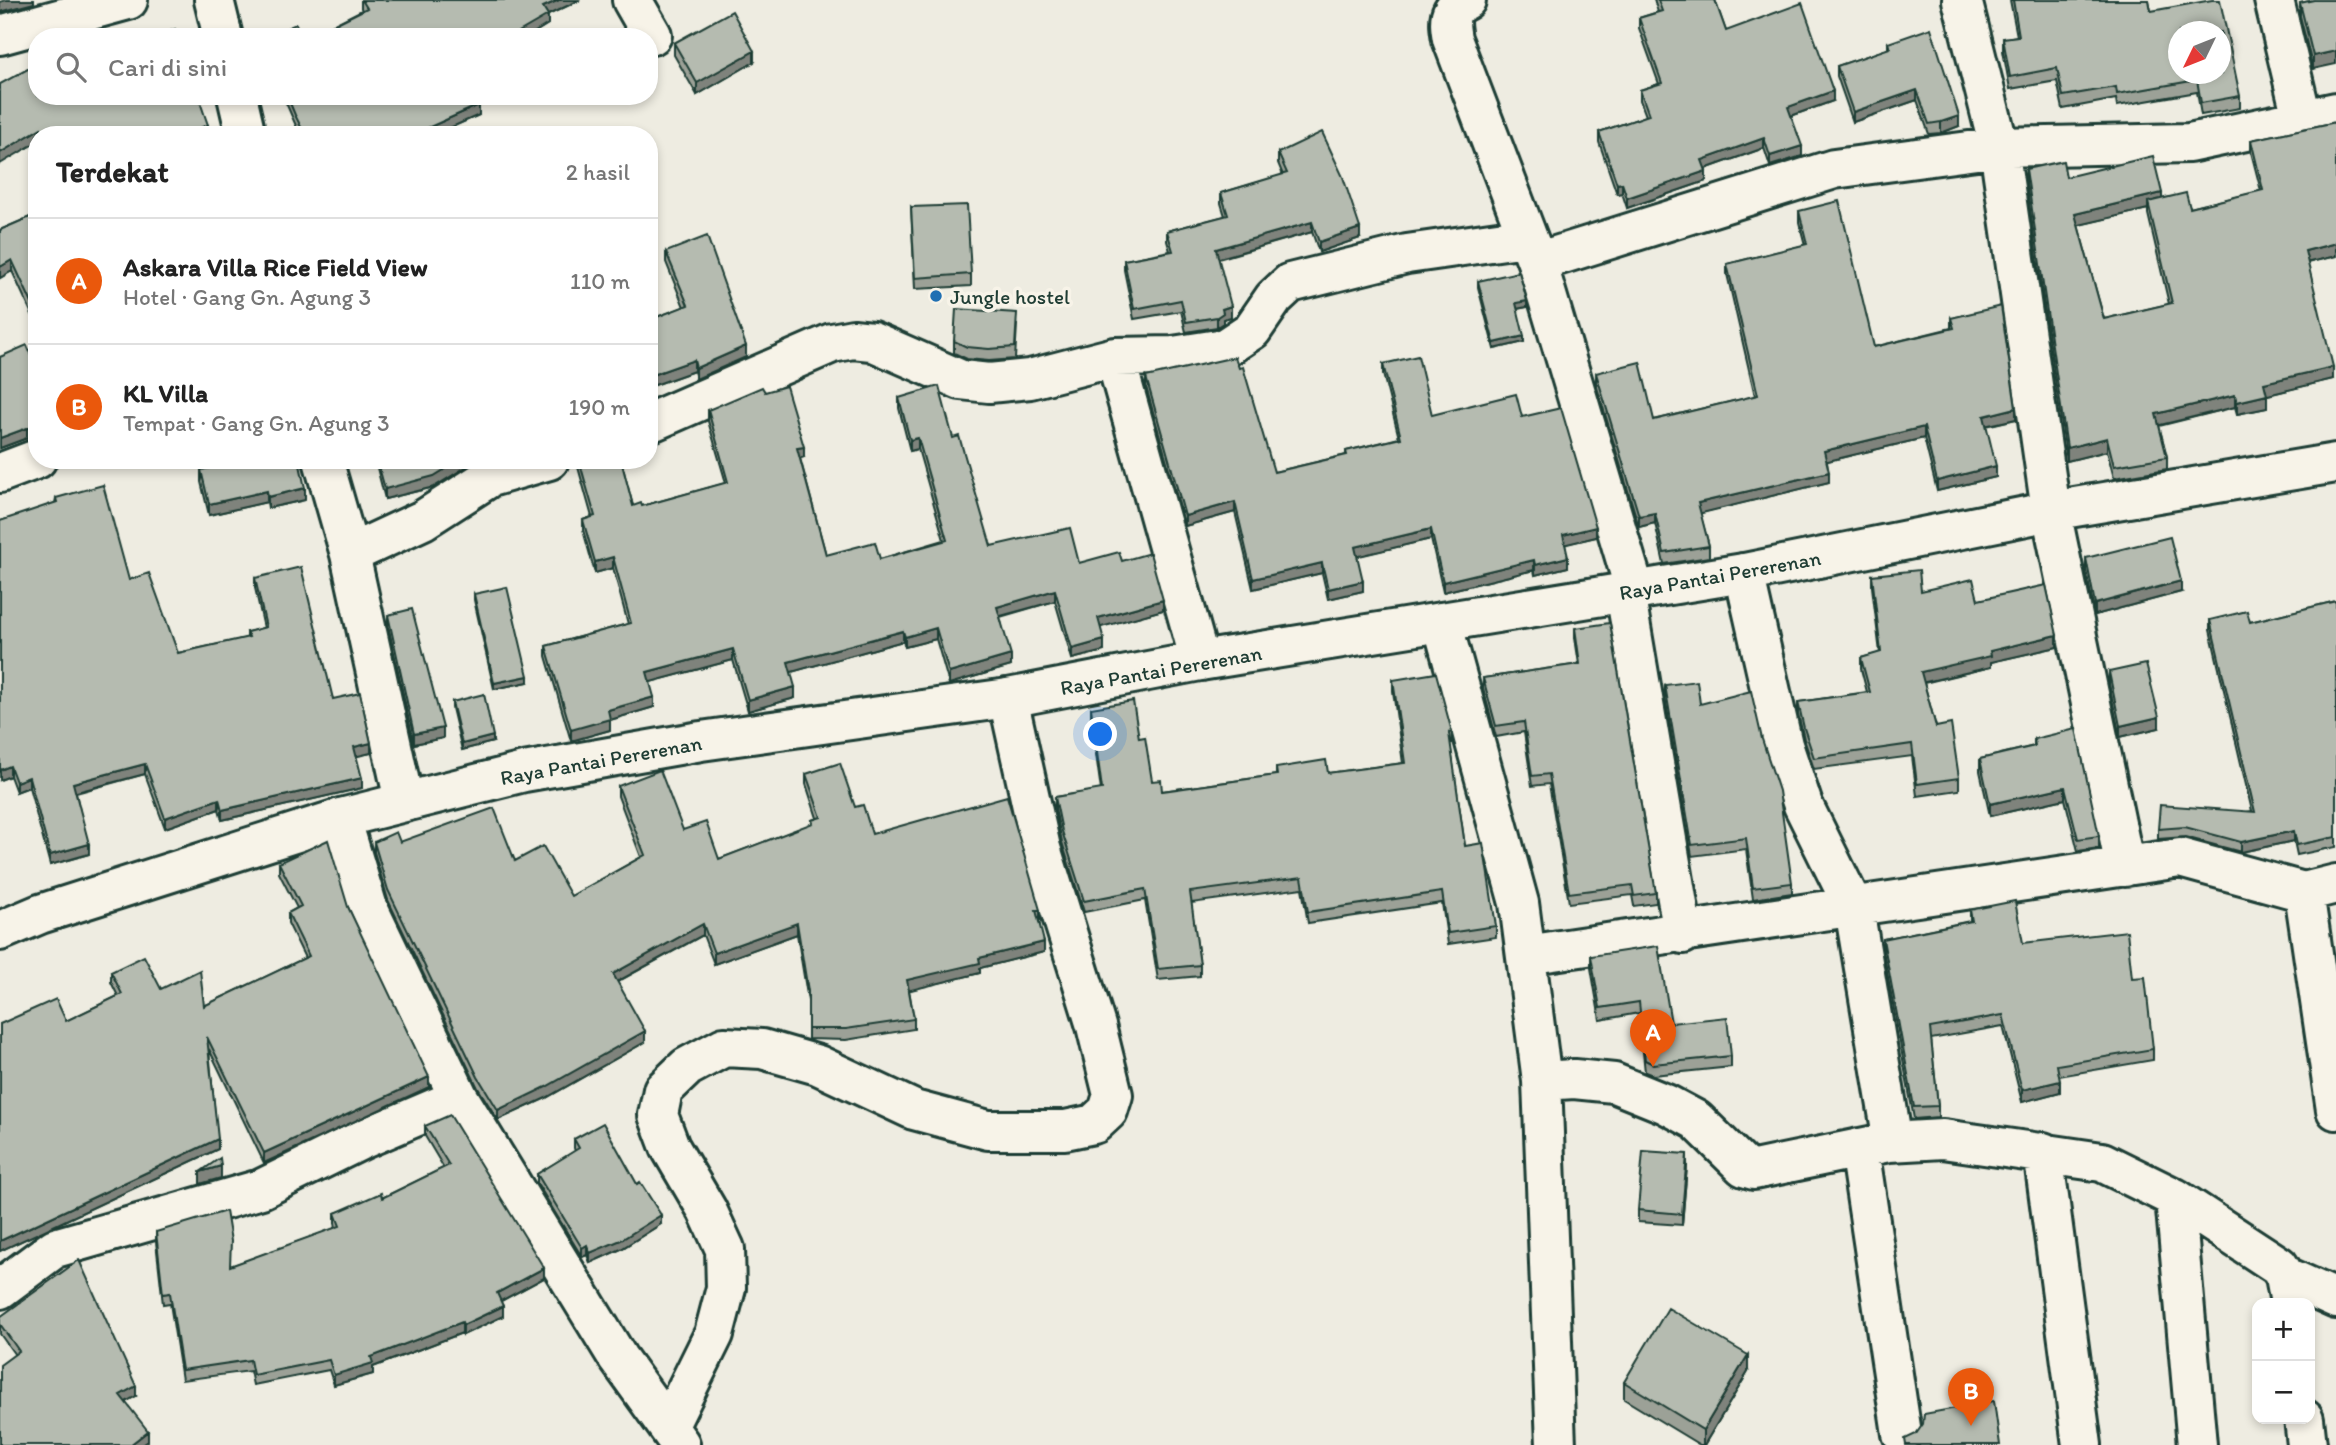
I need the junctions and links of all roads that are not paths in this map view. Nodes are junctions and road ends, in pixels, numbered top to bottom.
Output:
1 (128, 0) edge
2 (214, 0) edge
3 (632, 0) edge
4 (1466, 0) edge
5 (1962, 0) edge
6 (2274, 0) edge
7 (221, 28) edge
8 (648, 28) edge
9 (0, 35) edge
10 (239, 105) edge
11 (2319, 115) edge
12 (244, 126) edge
13 (1999, 147) junction
14 (1531, 250) junction
15 (1115, 357) junction
16 (658, 419) edge
17 (28, 462) edge
18 (2336, 463) edge
19 (326, 469) edge
20 (517, 469) edge
21 (0, 473) edge
22 (2051, 511) junction
23 (351, 554) junction
24 (1744, 573) junction
25 (1630, 591) junction
26 (1442, 622) junction
27 (1200, 661) junction
28 (1007, 698) junction
29 (404, 801) junction
30 (341, 818) junction
31 (2124, 867) junction
32 (2320, 888) edge
33 (1854, 908) junction
34 (0, 931) edge
35 (1683, 934) junction
36 (1526, 956) junction
37 (1542, 1081) junction
38 (459, 1098) junction
39 (2336, 1110) edge
40 (1874, 1145) junction
41 (2043, 1152) junction
42 (2175, 1198) junction
43 (0, 1289) edge
44 (2288, 1290) edge
45 (2336, 1299) edge
46 (2305, 1424) edge
47 (1902, 1434) dead end
48 (675, 1436) edge
49 (1556, 1445) edge
50 (2082, 1445) edge
51 (2197, 1445) edge
52 (2307, 1445) edge

1 - 9 street
2 - 7 street
3 - 8 street
4 - 14 street
5 - 13 street
6 - 11 street
10 - 12 street
11 - 13 street
13 - 14 street
13 - 22 street
14 - 15 street
14 - 25 street
15 - 16 street
15 - 27 street
17 - 21 street
18 - 22 street, Raya Pantai Pererenan
19 - 23 street
20 - 23 street
22 - 24 street, Raya Pantai Pererenan
22 - 31 street
23 - 29 street
24 - 25 street, Raya Pantai Pererenan
24 - 33 street
25 - 26 street, Raya Pantai Pererenan
25 - 35 street
26 - 27 street, Raya Pantai Pererenan
26 - 36 street
27 - 28 street, Raya Pantai Pererenan
28 - 29 street, Raya Pantai Pererenan
28 - 48 street
29 - 30 street, Raya Pantai Pererenan
30 - 34 street, Raya Pantai Pererenan
30 - 38 street
31 - 32 street
31 - 33 street
32 - 39 street
33 - 35 street
33 - 40 street
35 - 36 street
36 - 37 street
37 - 40 street
37 - 49 street
38 - 43 street
38 - 48 street
40 - 41 street
40 - 47 street
41 - 42 street
41 - 50 street
42 - 44 street
42 - 51 street
44 - 45 street
46 - 52 street

